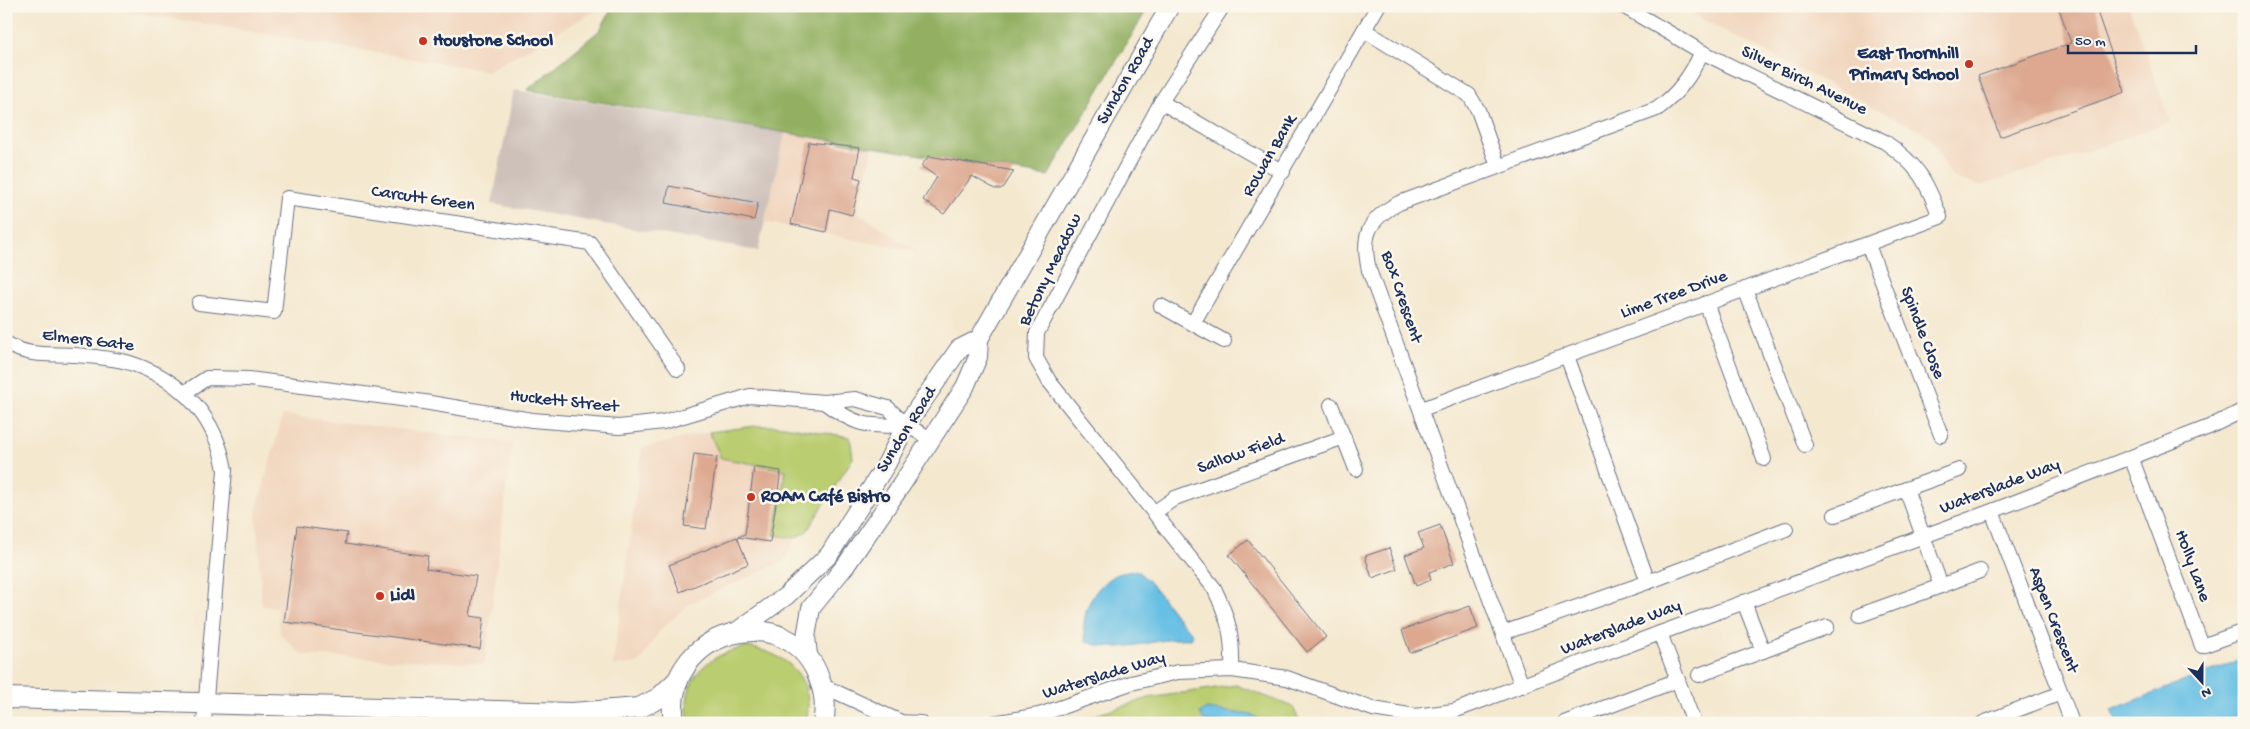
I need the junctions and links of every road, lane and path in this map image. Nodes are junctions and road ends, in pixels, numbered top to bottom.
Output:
1 (1170, 6) edge
2 (1223, 6) edge
3 (1378, 6) edge
4 (1623, 6) edge
5 (1364, 30) junction
6 (1702, 52) junction
7 (1162, 102) junction
8 (1498, 166) junction
9 (1283, 172) junction
10 (1940, 217) joint
11 (1868, 245) junction
12 (1745, 289) junction
13 (199, 303) dead end
14 (1706, 303) junction
15 (1161, 306) dead end
16 (1193, 324) junction
17 (979, 339) junction
18 (1224, 341) dead end
19 (6, 343) edge
20 (1567, 356) junction
21 (678, 369) dead end
22 (184, 393) junction
23 (824, 402) junction
24 (1331, 405) dead end
25 (1422, 409) junction
26 (2244, 410) edge
27 (906, 425) junction
28 (1941, 435) dead end
29 (1344, 437) junction
30 (931, 439) junction
31 (1805, 445) dead end
32 (2131, 457) junction
33 (1764, 459) dead end
34 (1356, 469) dead end
35 (1959, 470) dead end
36 (1906, 489) junction
37 (1992, 511) junction
38 (1155, 512) junction
39 (1836, 515) dead end
40 (1786, 529) dead end
41 (1923, 536) junction
42 (1980, 571) dead end
43 (1648, 582) junction
44 (1941, 586) junction
45 (1744, 602) junction
46 (1860, 615) dead end
47 (1827, 627) dead end
48 (2244, 631) edge
49 (736, 632) junction
50 (1660, 632) junction
51 (1503, 633) junction
52 (1763, 651) junction
53 (808, 655) junction
54 (1232, 670) junction
55 (1699, 675) dead end
56 (678, 680) junction
57 (1678, 680) junction
58 (821, 685) junction
59 (1522, 686) junction
60 (2060, 693) junction
61 (6, 698) edge
62 (204, 713) edge
63 (892, 722) edge
64 (674, 723) edge
65 (823, 723) edge
66 (921, 723) edge
67 (994, 723) edge
68 (1564, 723) edge
69 (1694, 723) edge
70 (1983, 723) edge
71 (2072, 723) edge

1 - 17 street, Sundon Road
2 - 7 street, Betony Meadow
3 - 5 street, Rowan Bank
4 - 6 street, Silver Birch Avenue
5 - 8 street
5 - 9 street, Rowan Bank
6 - 8 street, Box Crescent
6 - 10 street, Silver Birch Avenue
7 - 9 street
7 - 38 street, Betony Meadow
8 - 25 street, Box Crescent
9 - 16 street, Rowan Bank
10 - 11 street, Lime Tree Drive
11 - 12 street, Lime Tree Drive
11 - 28 street, Spindle Close
12 - 14 street, Lime Tree Drive
12 - 31 street
13 - 21 street, Carcutt Green
14 - 20 street, Lime Tree Drive
14 - 33 street
15 - 16 street
16 - 18 street
17 - 27 street, Sundon Road
17 - 30 street, Sundon Road
19 - 22 street, Elmers Gate
20 - 25 street, Lime Tree Drive
20 - 43 street
22 - 23 street, Huckett Street
22 - 62 street, Elmers Gate
23 - 27 street
23 - 27 street, Huckett Street
24 - 29 street
25 - 51 street, Box Crescent
26 - 32 street, Waterslade Way
27 - 30 street, Huckett Street
27 - 49 street, Sundon Road
29 - 34 street
29 - 38 street, Sallow Field
30 - 53 street, Sundon Road
32 - 37 street, Waterslade Way
32 - 48 street, Holly Lane
35 - 36 street
36 - 39 street
36 - 41 street
37 - 41 street, Waterslade Way
37 - 60 street, Aspen Crescent
38 - 54 street, Betony Meadow
40 - 43 street
41 - 44 street
41 - 45 street, Waterslade Way
42 - 44 street
43 - 51 street
44 - 46 street
45 - 50 street, Waterslade Way
45 - 52 street
47 - 52 street
49 - 53 main road
49 - 56 main road
50 - 57 street
50 - 59 street, Waterslade Way
51 - 59 street, Box Crescent
52 - 55 street
53 - 58 main road
54 - 59 street, Waterslade Way
54 - 67 street, Waterslade Way
56 - 62 main road
56 - 64 main road
57 - 68 street
57 - 69 street
58 - 63 street
58 - 65 main road
60 - 70 street, Aspen Crescent
60 - 71 street
61 - 62 main road
63 - 66 street

